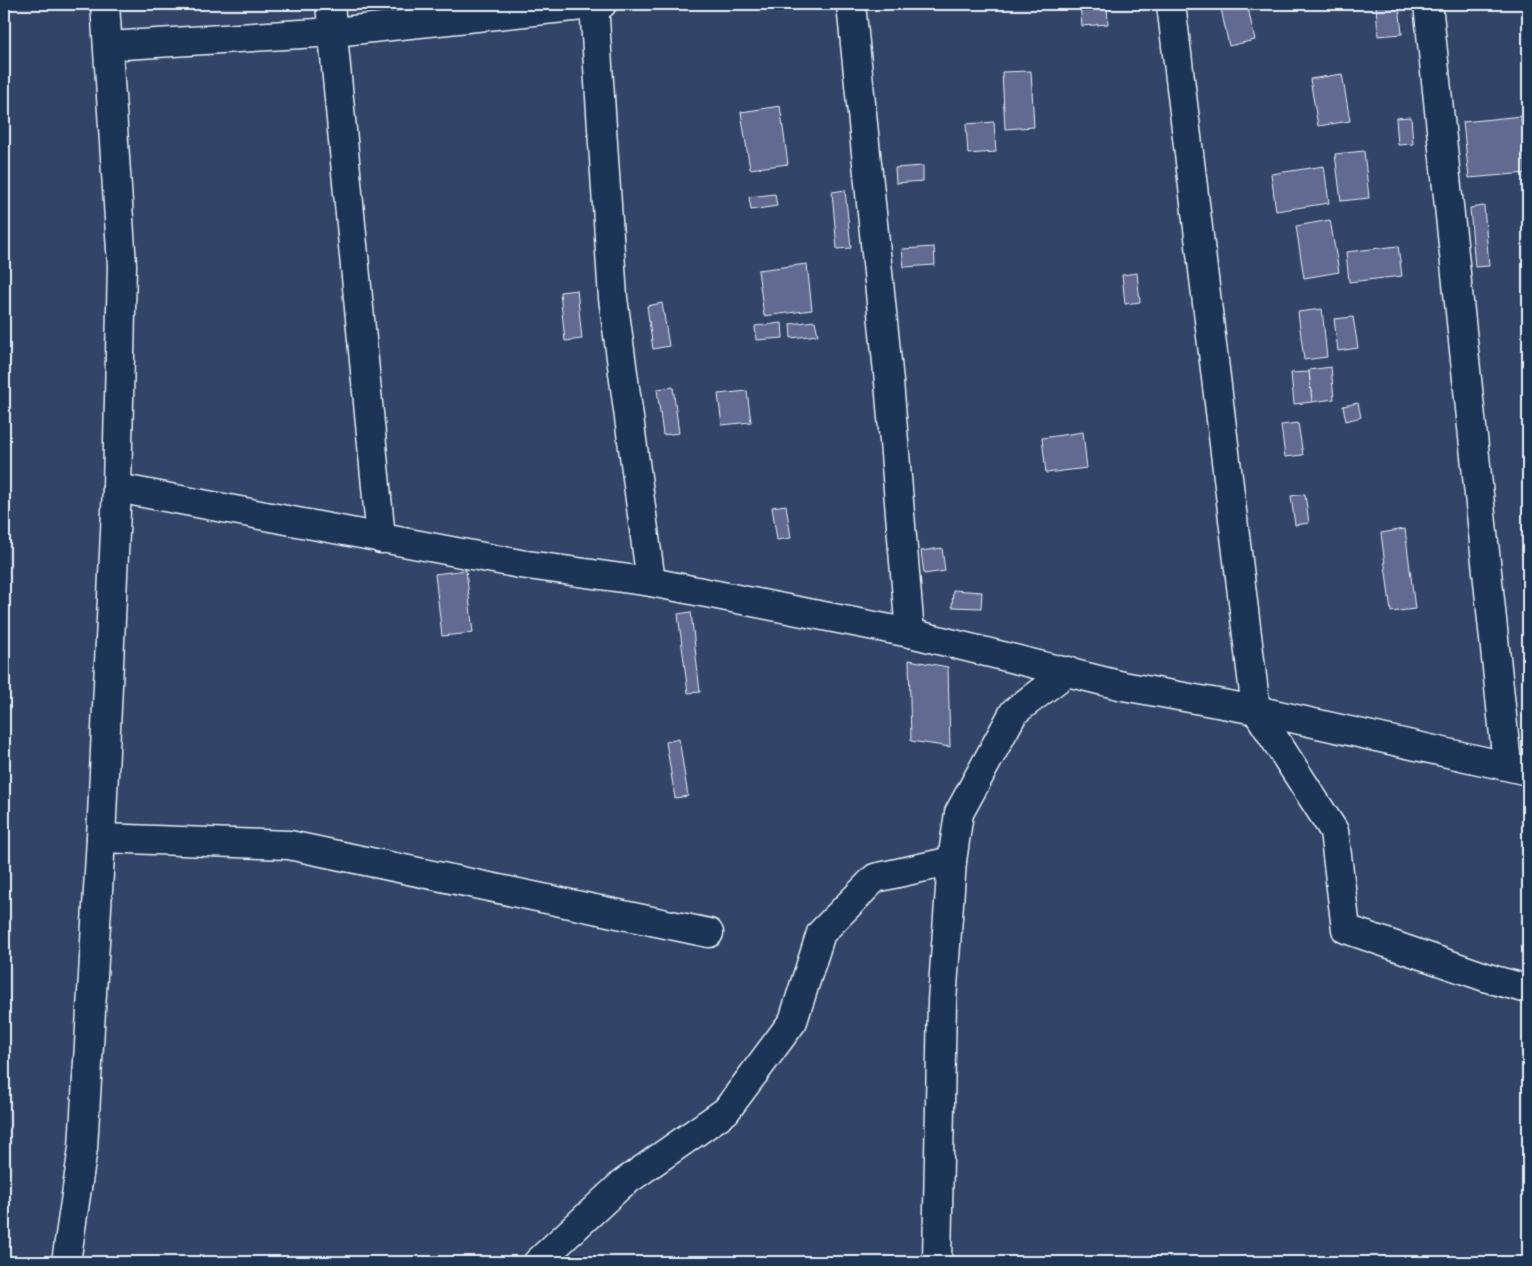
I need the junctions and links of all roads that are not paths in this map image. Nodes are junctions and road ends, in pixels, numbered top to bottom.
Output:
1 (105, 4) edge
2 (330, 4) edge
3 (597, 4) edge
4 (851, 4) edge
5 (1171, 4) edge
6 (1428, 4) edge
7 (334, 32) junction
8 (108, 46) junction
9 (117, 488) junction
10 (381, 539) junction
11 (651, 582) junction
12 (910, 633) junction
13 (1068, 671) junction
14 (1256, 710) junction
15 (1517, 767) edge
16 (101, 838) junction
17 (952, 861) junction
18 (709, 933) dead end
19 (1528, 989) edge
20 (66, 1262) edge
21 (538, 1262) edge
22 (937, 1262) edge

1 - 8 street
2 - 7 street
3 - 7 street
3 - 11 street
4 - 12 street
5 - 14 street
6 - 15 street
7 - 8 street
7 - 10 street
8 - 9 street
9 - 10 street
9 - 16 street
10 - 11 street
11 - 12 street
12 - 13 street
13 - 14 street
13 - 17 street
14 - 15 street
14 - 19 street
16 - 18 street
16 - 20 street
17 - 21 street
17 - 22 street

